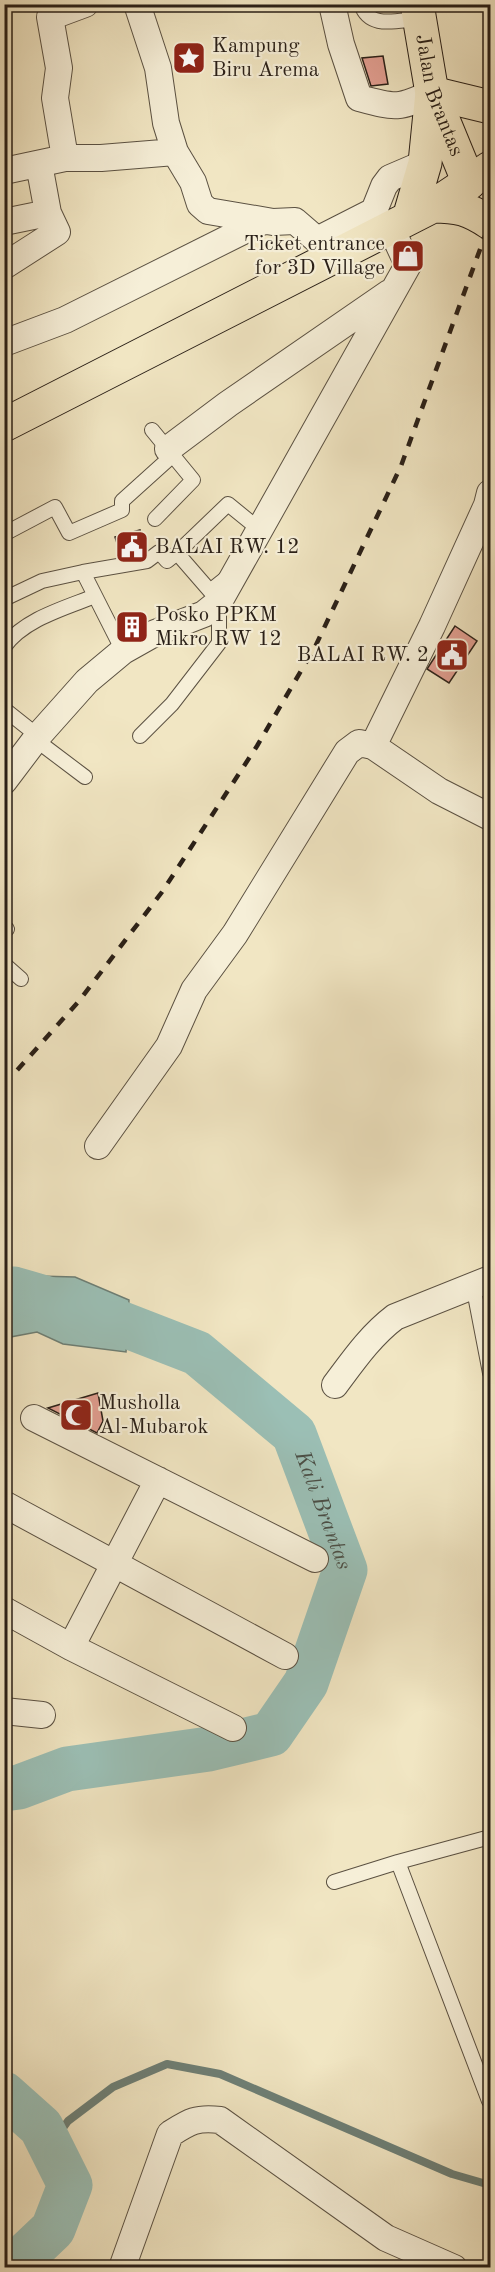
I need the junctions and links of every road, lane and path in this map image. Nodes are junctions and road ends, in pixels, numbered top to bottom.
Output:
1 (85, 4) edge
2 (137, 4) edge
3 (332, 4) edge
4 (361, 4) edge
5 (418, 12) edge
6 (432, 93) junction
7 (490, 107) edge
8 (175, 152) junction
9 (65, 158) junction
10 (425, 163) junction
11 (39, 164) junction
12 (4, 171) edge
13 (480, 176) edge
14 (490, 210) edge
15 (48, 213) junction
16 (411, 218) junction
17 (262, 221) junction
18 (4, 222) edge
19 (490, 223) edge
20 (4, 266) edge
21 (394, 289) junction
22 (4, 343) edge
23 (4, 425) edge
24 (164, 445) junction
25 (490, 493) edge
26 (155, 519) dead end
27 (260, 530) junction
28 (4, 534) edge
29 (177, 553) junction
30 (238, 568) junction
31 (83, 572) junction
32 (95, 596) junction
33 (4, 599) edge
34 (219, 602) junction
35 (4, 647) edge
36 (123, 651) junction
37 (4, 709) edge
38 (140, 736) dead end
39 (37, 738) junction
40 (373, 746) junction
41 (85, 777) dead end
42 (4, 781) edge
43 (488, 811) edge
44 (4, 964) edge
45 (21, 979) dead end
46 (98, 1146) dead end
47 (482, 1282) edge
48 (490, 1373) edge
49 (335, 1385) dead end
50 (34, 1418) dead end
51 (158, 1480) junction
52 (4, 1504) edge
53 (315, 1559) dead end
54 (114, 1563) junction
55 (4, 1610) edge
56 (71, 1647) junction
57 (285, 1656) dead end
58 (4, 1711) edge
59 (42, 1714) dead end
60 (233, 1728) dead end
61 (490, 1837) edge
62 (398, 1862) junction
63 (334, 1882) dead end
64 (489, 2100) dead end
65 (122, 2268) edge
66 (454, 2268) edge

1 - 9 street
2 - 8 street
3 - 6 street
4 - 5 lane
5 - 6 main road, Jalan Brantas
6 - 7 main road
6 - 10 main road
6 - 13 main road, Jalan Brantas
8 - 9 street
8 - 17 street
9 - 11 street
10 - 16 main road
10 - 17 street
11 - 12 street
11 - 15 street
13 - 14 street
13 - 16 main road
15 - 18 street
15 - 20 street
16 - 19 main road
16 - 21 street
16 - 23 main road
17 - 22 street
21 - 24 street
21 - 27 street
24 - 26 lane
24 - 28 lane
25 - 40 street
27 - 29 lane
27 - 30 street
29 - 30 lane
29 - 31 lane
30 - 34 street
31 - 32 lane
31 - 33 lane
32 - 35 lane
32 - 36 lane
34 - 36 street
34 - 38 lane
36 - 39 street
37 - 39 lane
39 - 41 lane
39 - 42 street
40 - 43 street
40 - 46 street
44 - 45 lane
47 - 48 lane
47 - 49 street
50 - 51 street
51 - 53 street
51 - 54 street
52 - 54 street
54 - 56 street
54 - 57 street
55 - 56 street
56 - 60 street
58 - 59 street
61 - 62 lane
62 - 63 lane
62 - 64 lane
65 - 66 street

